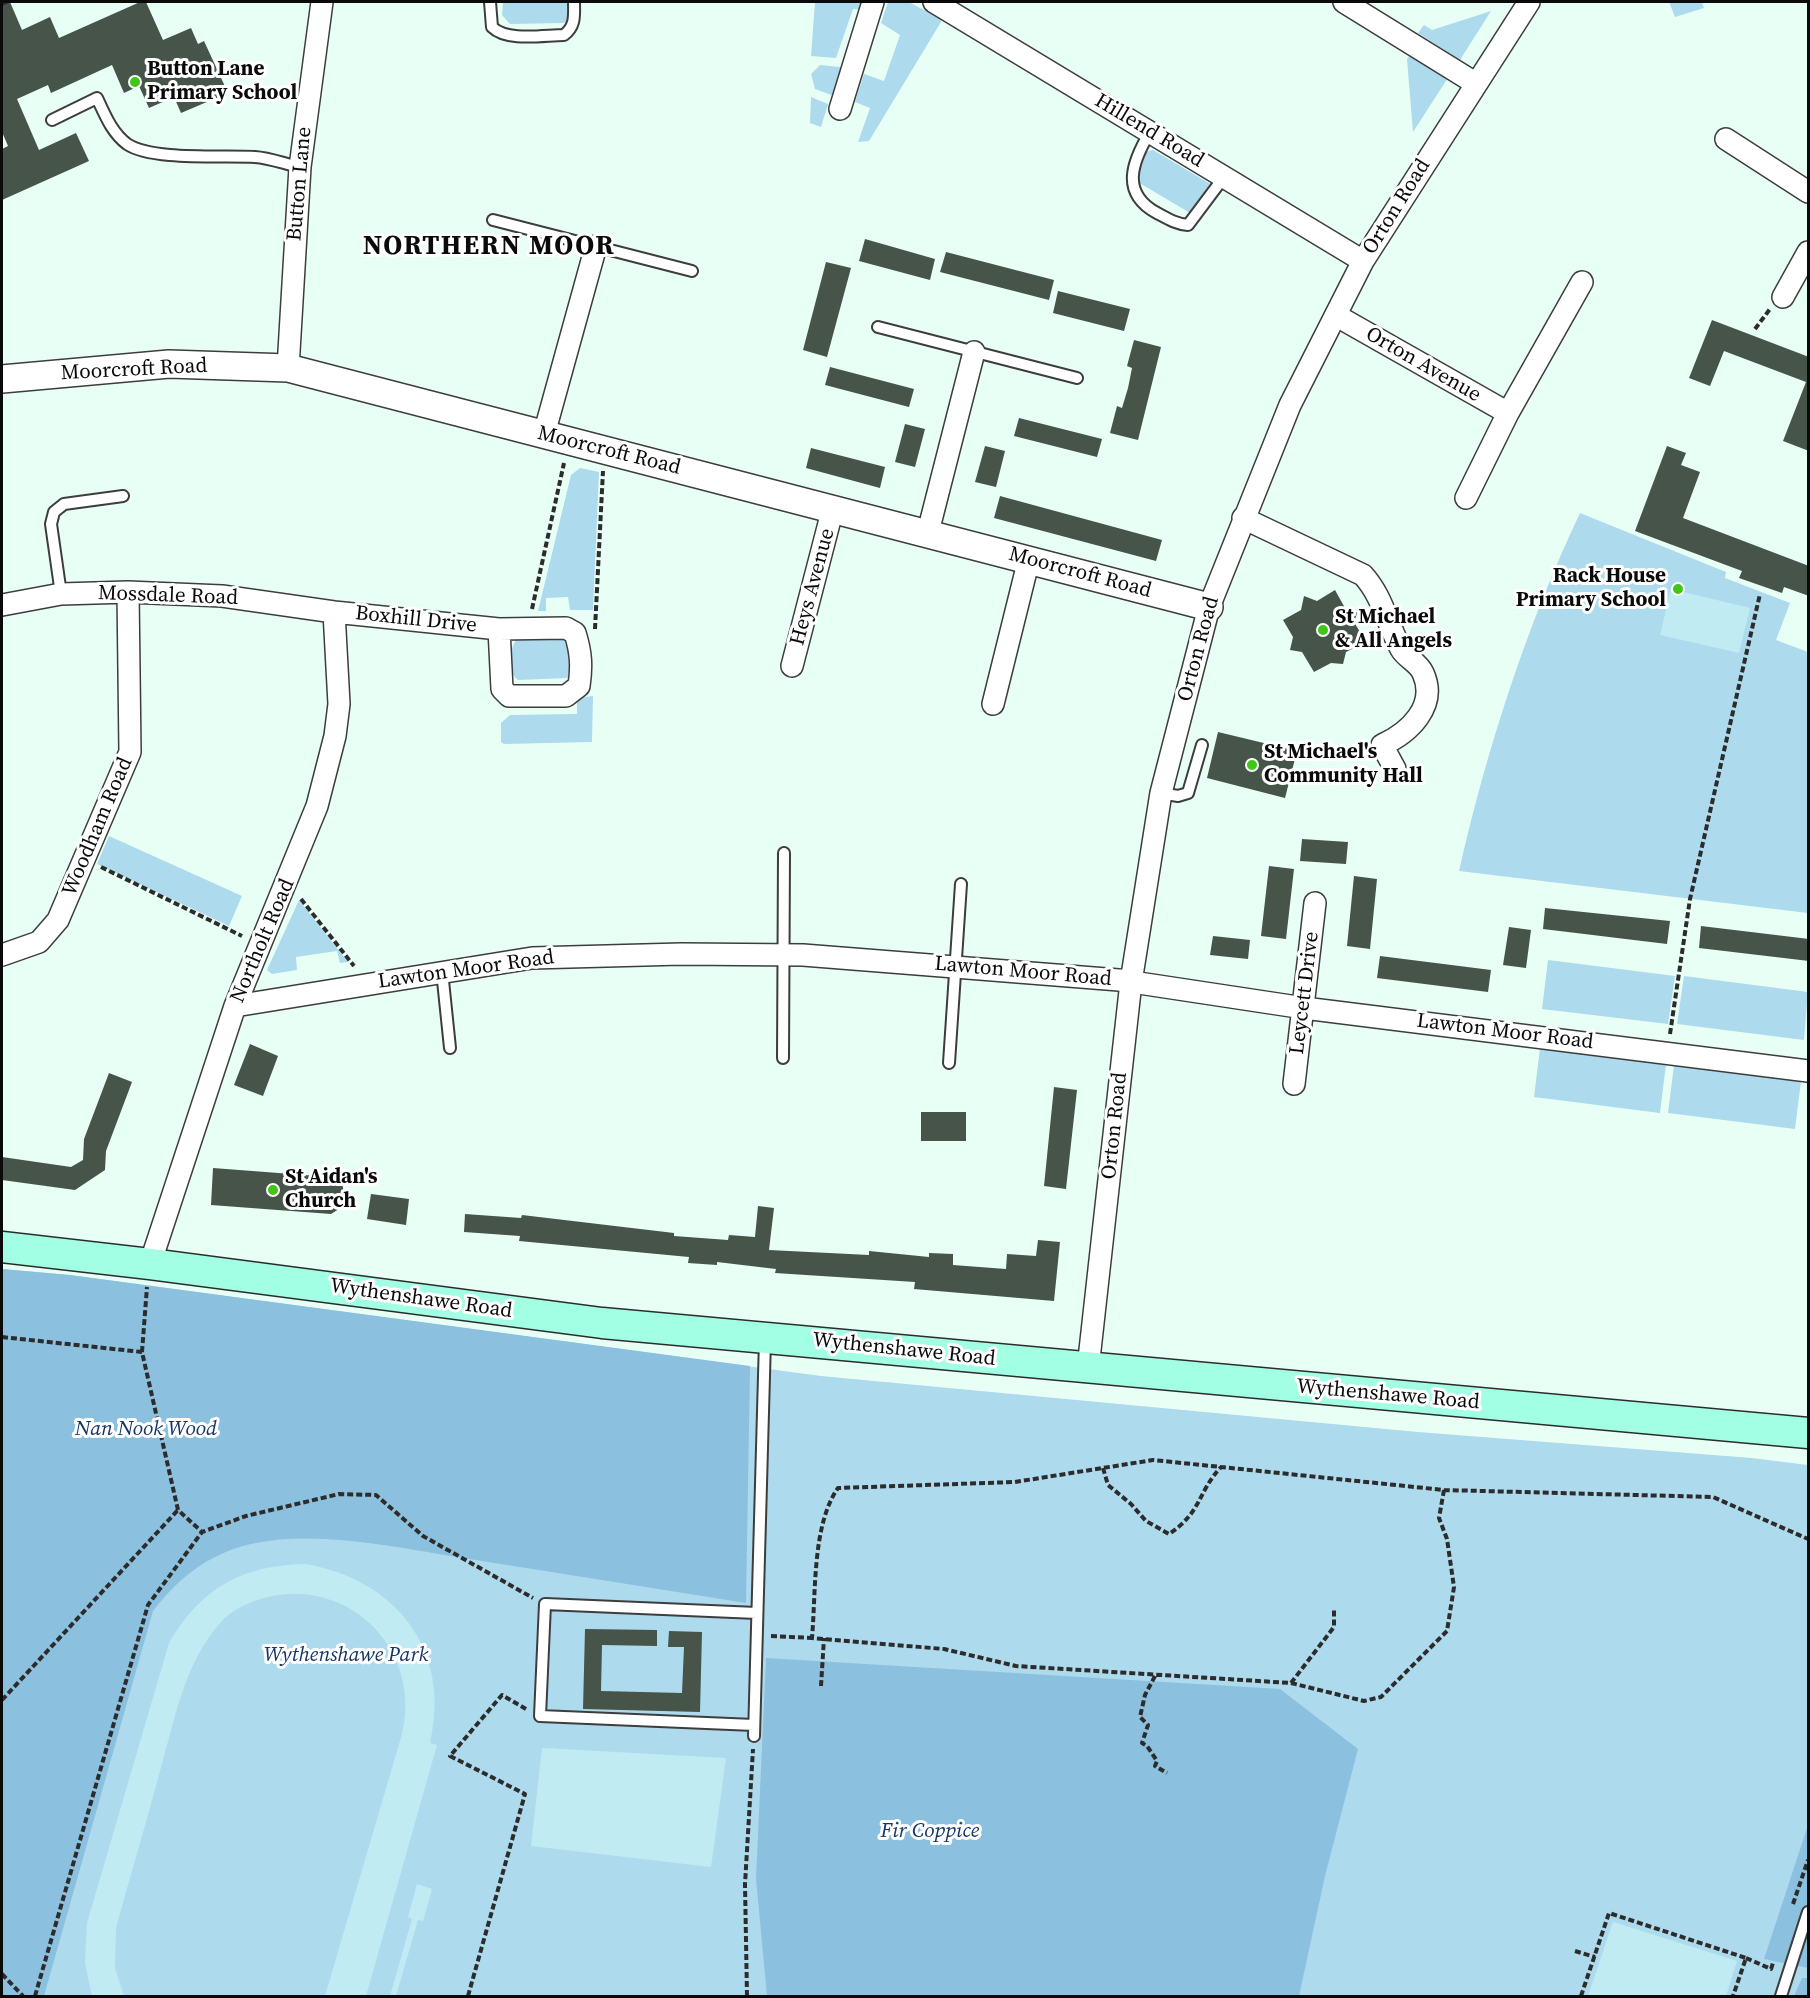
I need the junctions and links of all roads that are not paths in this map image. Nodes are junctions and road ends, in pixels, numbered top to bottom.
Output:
1 (322, 2) edge
2 (490, 2) edge
3 (574, 2) edge
4 (873, 2) edge
5 (934, 2) edge
6 (1344, 2) edge
7 (1529, 2) edge
8 (1475, 83) junction
9 (840, 109) dead end
10 (52, 120) dead end
11 (1150, 132) junction
12 (1726, 139) dead end
13 (300, 167) junction
14 (1224, 177) junction
15 (1809, 192) edge
16 (493, 220) dead end
17 (596, 246) junction
18 (1809, 252) edge
19 (1363, 261) junction
20 (692, 271) dead end
21 (1582, 282) dead end
22 (1783, 297) dead end
23 (1337, 316) junction
24 (878, 327) dead end
25 (974, 352) junction
26 (288, 368) junction
27 (1077, 378) dead end
28 (2, 379) edge
29 (1508, 414) junction
30 (544, 434) junction
31 (123, 496) dead end
32 (1466, 498) dead end
33 (833, 508) junction
34 (1243, 518) junction
35 (928, 532) junction
36 (1029, 559) junction
37 (128, 592) junction
38 (61, 594) junction
39 (2, 604) edge
40 (1209, 607) junction
41 (334, 612) junction
42 (499, 629) junction
43 (792, 666) dead end
44 (993, 704) dead end
45 (1202, 745) dead end
46 (1395, 769) dead end
47 (1161, 793) junction
48 (784, 853) dead end
49 (961, 884) dead end
50 (1315, 903) dead end
51 (783, 954) junction
52 (2, 955) edge
53 (954, 966) junction
54 (442, 971) junction
55 (1131, 982) junction
56 (235, 1006) junction
57 (1304, 1008) junction
58 (450, 1047) dead end
59 (783, 1058) dead end
60 (949, 1064) dead end
61 (1809, 1071) edge
62 (1294, 1084) dead end
63 (2, 1248) edge
64 (149, 1271) junction
65 (765, 1336) junction
66 (1088, 1368) junction
67 (1809, 1433) edge
68 (757, 1613) junction
69 (1809, 1912) edge
70 (1781, 1996) edge

1 - 13 street, Button Lane
2 - 3 lane
4 - 9 street
5 - 11 street, Hillend Road
6 - 8 street
7 - 8 street, Orton Road
8 - 19 street, Orton Road
10 - 13 lane
11 - 14 street, Hillend Road
11 - 14 lane
12 - 15 street
13 - 26 street, Button Lane
14 - 19 street, Hillend Road
16 - 17 lane
17 - 20 lane
17 - 30 street
18 - 22 street
19 - 23 street, Orton Road
21 - 29 street
23 - 29 street, Orton Avenue
23 - 34 street, Orton Road
24 - 25 lane
25 - 27 lane
25 - 35 street
26 - 28 street, Moorcroft Road
26 - 30 street, Moorcroft Road
29 - 32 street
30 - 33 street, Moorcroft Road
31 - 38 lane
33 - 35 street, Moorcroft Road
33 - 43 street, Heys Avenue
34 - 40 street, Orton Road
34 - 46 street
35 - 36 street, Moorcroft Road
36 - 40 street, Moorcroft Road
36 - 44 street
37 - 38 street, Mossdale Road
37 - 41 street, Mossdale Road
37 - 52 street, Woodham Road
38 - 39 street, Mossdale Road
40 - 47 street, Orton Road
41 - 42 street, Boxhill Drive
41 - 56 street, Northolt Road
42 - 42 street, Boxhill Drive
45 - 47 lane
47 - 55 street, Orton Road
48 - 51 lane
49 - 53 lane
50 - 57 street, Leycett Drive
51 - 53 street, Lawton Moor Road
51 - 54 street, Lawton Moor Road
51 - 59 lane
53 - 55 street, Lawton Moor Road
53 - 60 lane
54 - 56 street, Lawton Moor Road
54 - 58 lane
55 - 57 street, Lawton Moor Road
55 - 66 street, Orton Road
56 - 64 street, Northolt Road
57 - 61 street, Lawton Moor Road
57 - 62 street, Leycett Drive
63 - 64 main road, Wythenshawe Road
64 - 65 main road, Wythenshawe Road
65 - 66 main road, Wythenshawe Road
65 - 68 lane
66 - 67 main road, Wythenshawe Road
68 - 68 lane
69 - 70 lane

